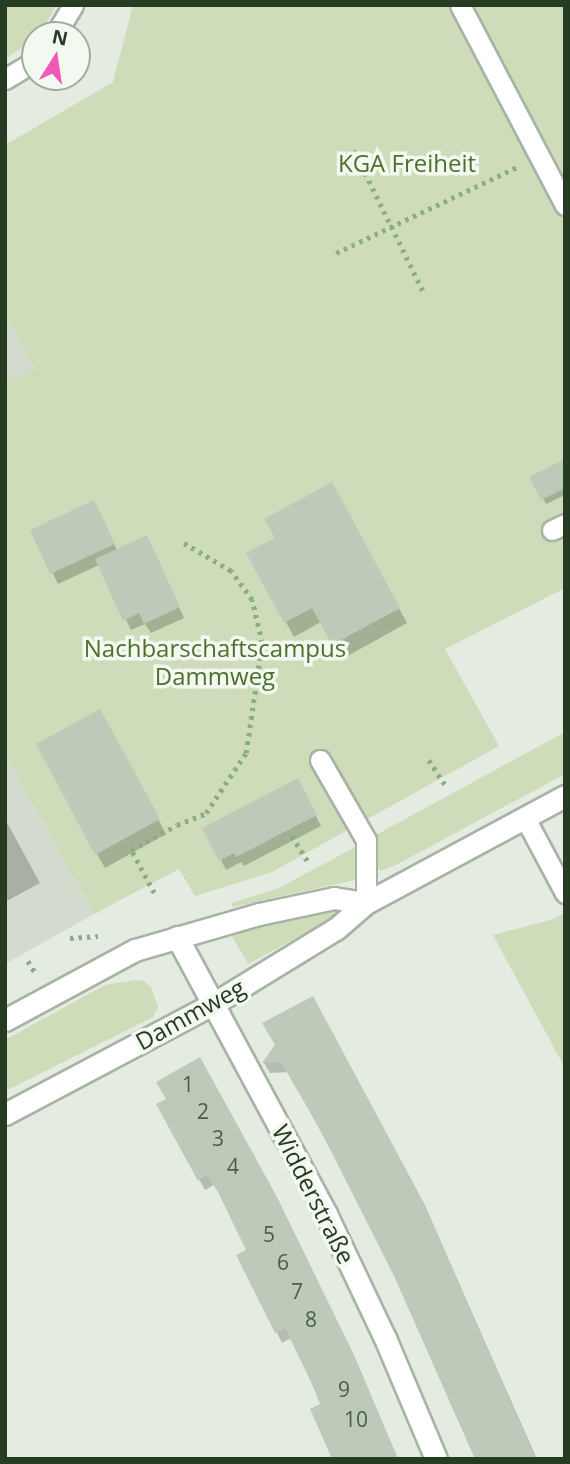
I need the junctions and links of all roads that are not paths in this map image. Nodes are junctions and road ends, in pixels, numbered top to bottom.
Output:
1 (73, 5) edge
2 (460, 5) edge
3 (63, 21) edge
4 (21, 69) edge
5 (5, 79) edge
6 (565, 205) edge
7 (320, 760) dead end
8 (565, 796) edge
9 (525, 818) junction
10 (565, 893) edge
11 (366, 903) junction
12 (177, 937) junction
13 (213, 1004) junction
14 (5, 1020) edge
15 (5, 1114) edge
16 (436, 1459) edge

1 - 3 lane
2 - 6 lane
4 - 5 lane
7 - 11 lane
8 - 9 street, Dammweg
9 - 10 lane
9 - 11 street, Dammweg
11 - 12 street
11 - 13 street, Dammweg
12 - 13 street, Widderstraße
12 - 14 street
13 - 15 street, Dammweg
13 - 16 street, Widderstraße

